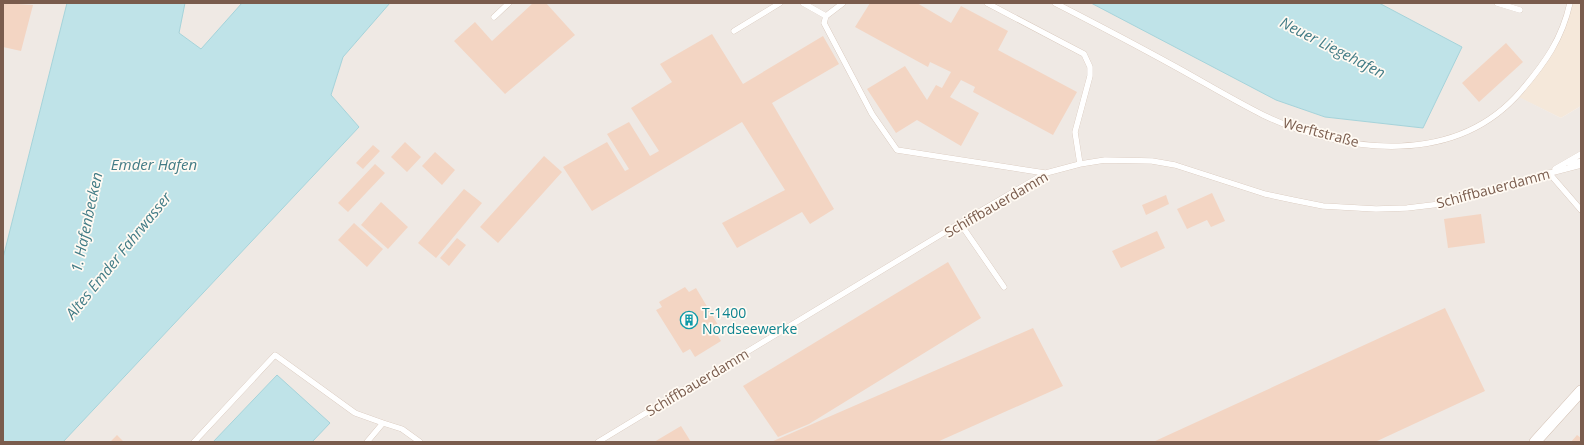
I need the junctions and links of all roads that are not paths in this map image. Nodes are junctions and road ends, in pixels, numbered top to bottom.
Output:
1 (509, 3) edge
2 (780, 3) edge
3 (803, 3) edge
4 (843, 3) edge
5 (987, 3) edge
6 (1056, 3) edge
7 (1497, 3) edge
8 (1570, 3) edge
9 (1520, 10) dead end
10 (826, 16) junction
11 (494, 17) dead end
12 (734, 31) dead end
13 (1581, 154) edge
14 (1581, 161) edge
15 (1080, 164) junction
16 (1581, 165) edge
17 (1549, 172) junction
18 (1046, 173) junction
19 (1581, 210) edge
20 (960, 223) junction
21 (1004, 287) dead end
22 (1581, 391) edge
23 (383, 423) junction
24 (194, 442) edge
25 (367, 442) edge
26 (420, 442) edge
27 (598, 442) edge
28 (1534, 442) edge

1 - 11 lane
2 - 12 lane
3 - 10 lane
4 - 10 lane
5 - 15 lane
6 - 8 lane, Werftstraße
7 - 9 lane
10 - 18 lane
13 - 17 lane
14 - 17 lane
15 - 17 lane, Schiffbauerdamm
15 - 18 lane, Schiffbauerdamm
16 - 17 lane, Schiffbauerdamm
17 - 19 lane
18 - 20 lane, Schiffbauerdamm
20 - 21 lane
20 - 27 lane, Schiffbauerdamm
22 - 28 street
23 - 24 lane
23 - 25 lane
23 - 26 lane

